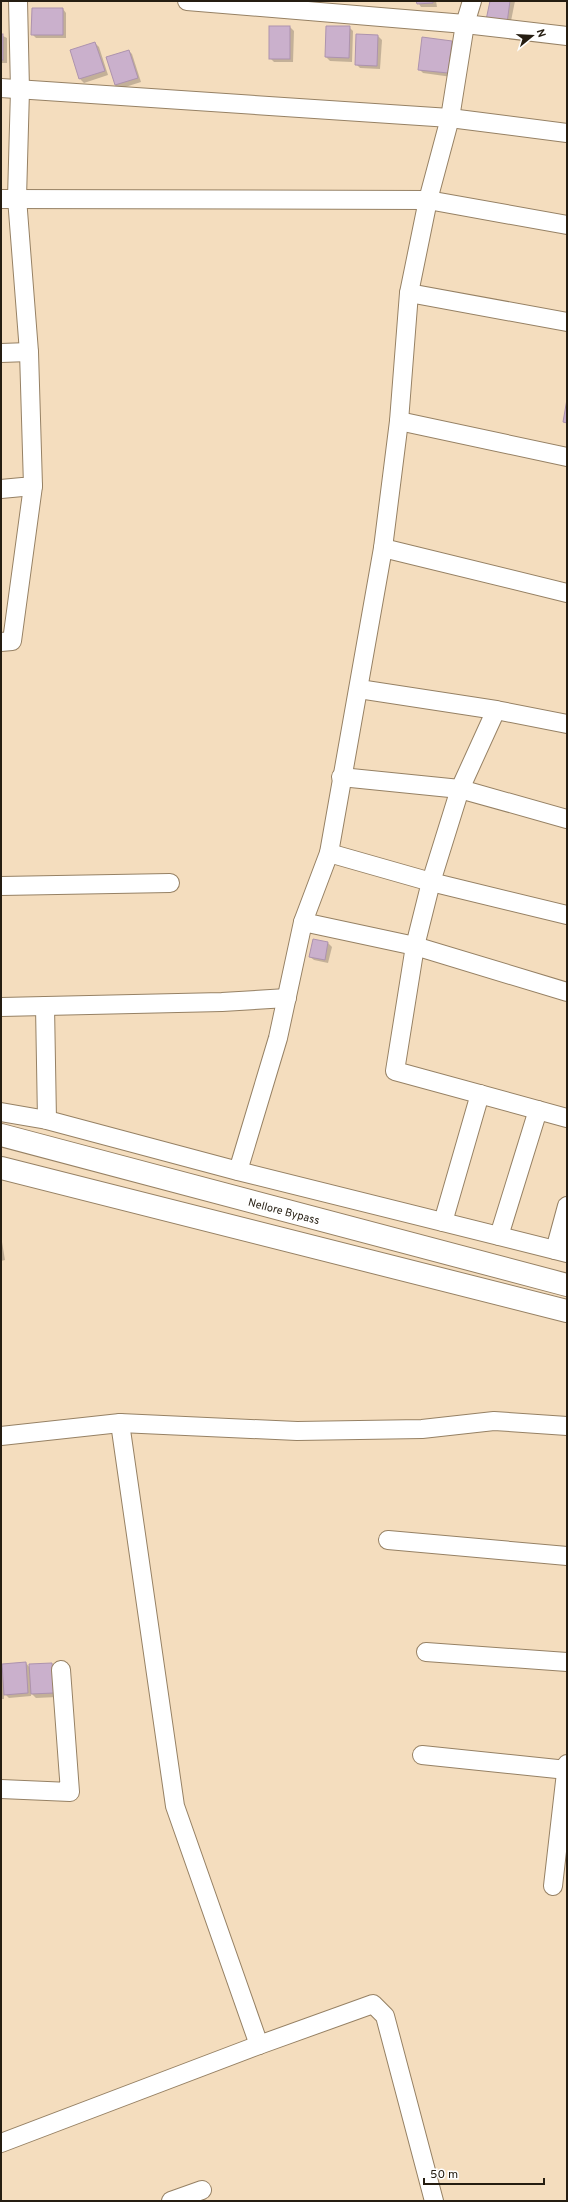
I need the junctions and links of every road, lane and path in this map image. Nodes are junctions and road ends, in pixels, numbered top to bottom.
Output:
1 (18, 1) edge
2 (187, 1) edge
3 (472, 1) edge
4 (465, 24) junction
5 (567, 36) edge
6 (1, 88) edge
7 (20, 90) junction
8 (450, 118) junction
9 (567, 133) edge
10 (9, 199) edge
11 (428, 200) junction
12 (567, 224) edge
13 (409, 293) junction
14 (567, 322) edge
15 (29, 352) junction
16 (1, 353) edge
17 (399, 422) junction
18 (567, 457) edge
19 (33, 486) junction
20 (1, 489) edge
21 (383, 548) junction
22 (567, 593) edge
23 (1, 642) edge
24 (359, 689) junction
25 (496, 710) junction
26 (567, 724) edge
27 (341, 777) junction
28 (460, 789) junction
29 (567, 819) edge
30 (329, 853) junction
31 (170, 882) dead end
32 (431, 882) junction
33 (1, 886) edge
34 (567, 915) edge
35 (303, 922) junction
36 (414, 946) junction
37 (567, 992) edge
38 (287, 998) junction
39 (44, 1006) junction
40 (1, 1007) edge
41 (480, 1094) junction
42 (538, 1110) junction
43 (1, 1112) edge
44 (567, 1118) edge
45 (47, 1120) junction
46 (1, 1135) edge
47 (1, 1168) edge
48 (238, 1171) junction
49 (567, 1206) edge
50 (443, 1222) junction
51 (499, 1236) junction
52 (561, 1252) edge
53 (567, 1285) edge
54 (567, 1311) edge
55 (120, 1423) junction
56 (567, 1426) edge
57 (1, 1436) edge
58 (388, 1540) dead end
59 (567, 1556) edge
60 (426, 1652) dead end
61 (567, 1662) edge
62 (61, 1670) dead end
63 (422, 1755) dead end
64 (567, 1768) edge
65 (1, 1789) edge
66 (554, 1886) dead end
67 (259, 2045) junction
68 (1, 2143) edge
69 (202, 2190) dead end
70 (171, 2201) edge
71 (434, 2201) edge

1 - 7 street
2 - 4 street
3 - 4 street
4 - 5 street
4 - 8 street
6 - 7 street
7 - 8 street
7 - 10 street
8 - 9 street
8 - 11 street
10 - 11 street
10 - 15 street
11 - 12 street
11 - 13 street
13 - 14 street
13 - 17 street
15 - 16 street
15 - 19 street
17 - 18 street
17 - 21 street
19 - 20 street
19 - 23 street
21 - 22 street
21 - 24 street
24 - 25 street
24 - 27 street
25 - 26 street
25 - 28 street
27 - 28 street
27 - 30 street
28 - 29 street
28 - 32 street
30 - 32 street
30 - 35 street
31 - 33 street
32 - 34 street
32 - 36 street
35 - 36 street
35 - 38 street
36 - 37 street
36 - 41 street
38 - 39 street
38 - 48 street
39 - 40 street
39 - 45 street
41 - 42 street
41 - 50 street
42 - 44 street
42 - 51 street
43 - 45 street
45 - 48 street
46 - 53 highway, Nellore Bypass
47 - 54 highway
48 - 50 street
49 - 52 street
50 - 51 street
51 - 52 street
55 - 56 street
55 - 57 street
55 - 67 street
58 - 59 street
60 - 61 street
62 - 65 street
63 - 64 street
64 - 66 street
67 - 68 street
67 - 71 street
69 - 70 street

